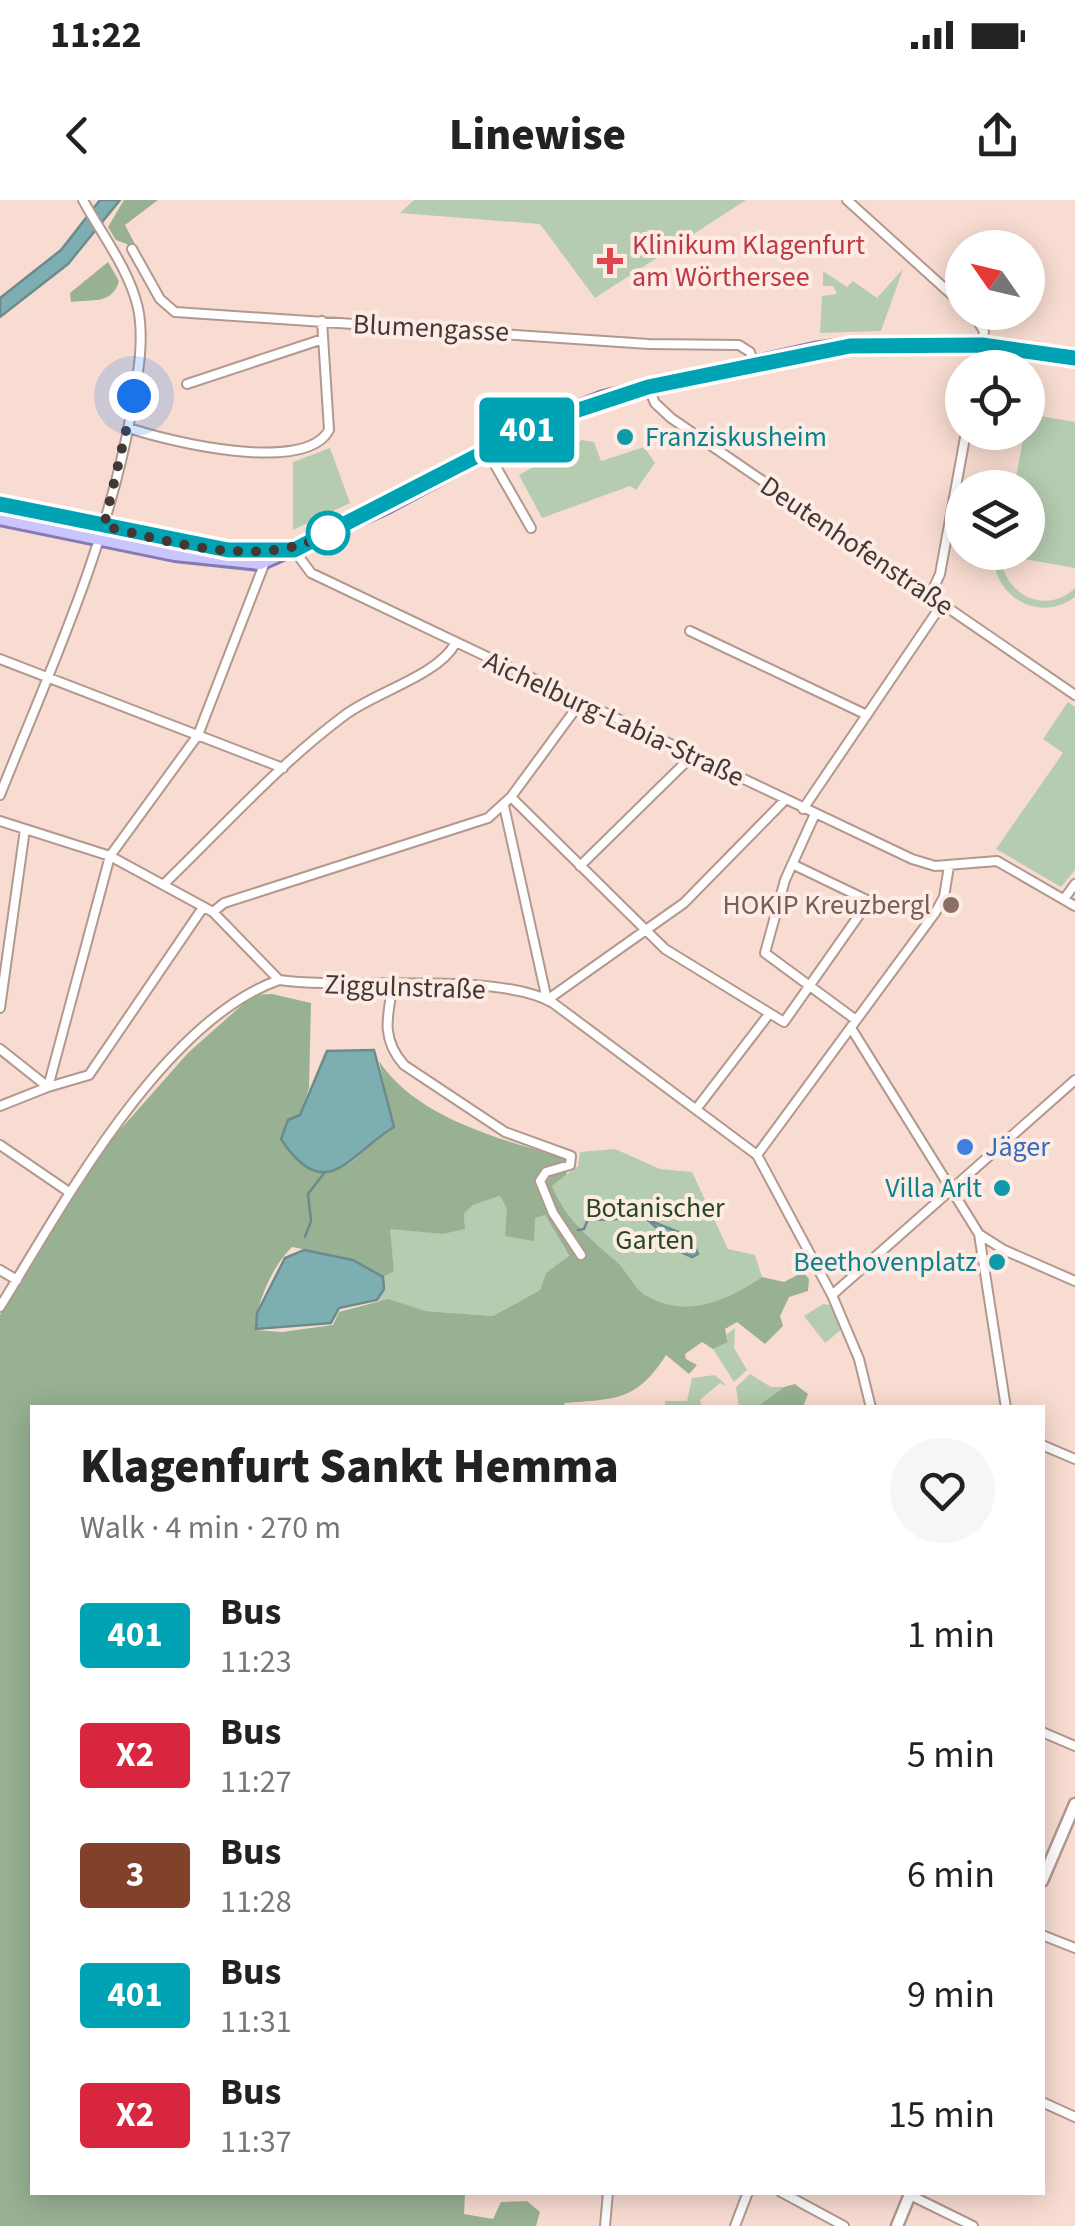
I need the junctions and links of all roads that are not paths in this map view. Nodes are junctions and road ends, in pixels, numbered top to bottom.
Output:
1 (83, 200) edge
2 (846, 201) edge
3 (132, 249) dead end
4 (945, 289) edge
5 (322, 321) junction
6 (983, 330) edge
7 (322, 339) junction
8 (982, 345) junction
9 (981, 350) edge
10 (1075, 358) edge
11 (753, 363) junction
12 (187, 384) dead end
13 (648, 387) junction
14 (129, 428) junction
15 (963, 450) edge
16 (487, 451) junction
17 (0, 504) edge
18 (0, 518) edge
19 (531, 528) dead end
20 (102, 532) junction
21 (294, 550) junction
22 (268, 556) junction
23 (930, 596) junction
24 (942, 604) junction
25 (690, 631) dead end
26 (455, 644) junction
27 (0, 659) edge
28 (48, 675) junction
29 (1075, 696) edge
30 (580, 703) junction
31 (867, 715) junction
32 (198, 735) junction
33 (692, 756) junction
34 (283, 768) junction
35 (0, 795) edge
36 (512, 797) junction
37 (785, 800) junction
38 (504, 806) junction
39 (803, 809) junction
40 (815, 814) junction
41 (0, 822) edge
42 (25, 829) junction
43 (110, 856) junction
44 (792, 864) junction
45 (580, 866) junction
46 (949, 866) junction
47 (1075, 884) edge
48 (164, 885) junction
49 (1064, 899) junction
50 (1075, 906) edge
51 (202, 909) junction
52 (213, 912) junction
53 (646, 931) junction
54 (279, 980) junction
55 (393, 985) junction
56 (811, 987) junction
57 (547, 1000) junction
58 (0, 1008) edge
59 (769, 1014) junction
60 (853, 1024) junction
61 (0, 1049) edge
62 (1075, 1080) edge
63 (48, 1086) junction
64 (0, 1106) edge
65 (697, 1108) junction
66 (0, 1145) edge
67 (757, 1155) junction
68 (952, 1191) junction
69 (68, 1192) junction
70 (979, 1234) junction
71 (581, 1255) dead end
72 (0, 1270) edge
73 (17, 1280) junction
74 (1075, 1281) edge
75 (832, 1295) junction
76 (0, 1307) edge
77 (870, 1405) edge
78 (1006, 1405) edge
79 (1045, 1446) edge
80 (1075, 1459) edge
81 (1045, 1733) edge
82 (1075, 1746) edge
83 (1075, 1804) edge
84 (1045, 1874) edge
85 (1045, 1936) edge
86 (1075, 1948) edge
87 (1045, 2103) edge
88 (1075, 2117) edge
89 (608, 2195) edge
90 (747, 2195) edge
91 (787, 2195) edge
92 (911, 2195) edge
93 (913, 2195) edge
94 (605, 2226) edge
95 (735, 2226) edge
96 (844, 2226) edge
97 (897, 2226) edge
98 (972, 2226) edge

1 - 14 street
2 - 4 street
3 - 5 street, Blumengasse
5 - 7 street
5 - 11 street, Blumengasse
6 - 8 street
7 - 12 street
7 - 14 street
8 - 9 street
8 - 10 main road
8 - 11 main road
11 - 13 main road
13 - 16 main road
13 - 23 street, Deutenhofenstraße
14 - 20 street
15 - 23 street
16 - 19 street
16 - 21 main road
17 - 20 main road
18 - 20 main road
20 - 22 main road
20 - 28 street
21 - 22 main road
21 - 26 street, Aichelburg-Labia-Straße
22 - 32 street
23 - 24 street, Deutenhofenstraße
24 - 29 street, Deutenhofenstraße
24 - 31 street
25 - 31 street
26 - 30 street, Aichelburg-Labia-Straße
26 - 34 street
27 - 28 street
28 - 32 street
28 - 35 street
30 - 33 street, Aichelburg-Labia-Straße
30 - 36 street
31 - 39 street
32 - 34 street
32 - 43 street
33 - 37 street, Aichelburg-Labia-Straße
33 - 45 street
34 - 48 street
36 - 38 street
36 - 45 street
37 - 39 street, Aichelburg-Labia-Straße
37 - 53 street
38 - 52 street
38 - 57 street
39 - 40 street, Aichelburg-Labia-Straße
40 - 44 street
40 - 46 street, Aichelburg-Labia-Straße
41 - 42 street
42 - 43 street
42 - 58 street
43 - 48 street
43 - 63 street
44 - 56 street
44 - 56 street
45 - 53 street
46 - 49 street, Aichelburg-Labia-Straße
46 - 60 street
47 - 49 street
48 - 51 street
49 - 50 street, Aichelburg-Labia-Straße
51 - 52 street
51 - 63 street
52 - 54 street
53 - 57 street
53 - 59 street
54 - 55 street, Ziggulnstraße
54 - 69 street
55 - 57 street, Ziggulnstraße
55 - 71 street
56 - 59 street
56 - 60 street
57 - 65 street
59 - 65 street
60 - 67 street
60 - 68 street
61 - 63 street
62 - 68 street
63 - 64 street
65 - 67 street
66 - 69 street
67 - 75 street
68 - 70 street
68 - 75 street
69 - 73 street
70 - 74 street
70 - 78 street
72 - 73 street
73 - 76 street
75 - 77 street
79 - 80 street
81 - 82 street
83 - 84 street
85 - 86 street
87 - 88 street
89 - 94 street
90 - 95 street
91 - 96 street
92 - 97 street
93 - 98 street

